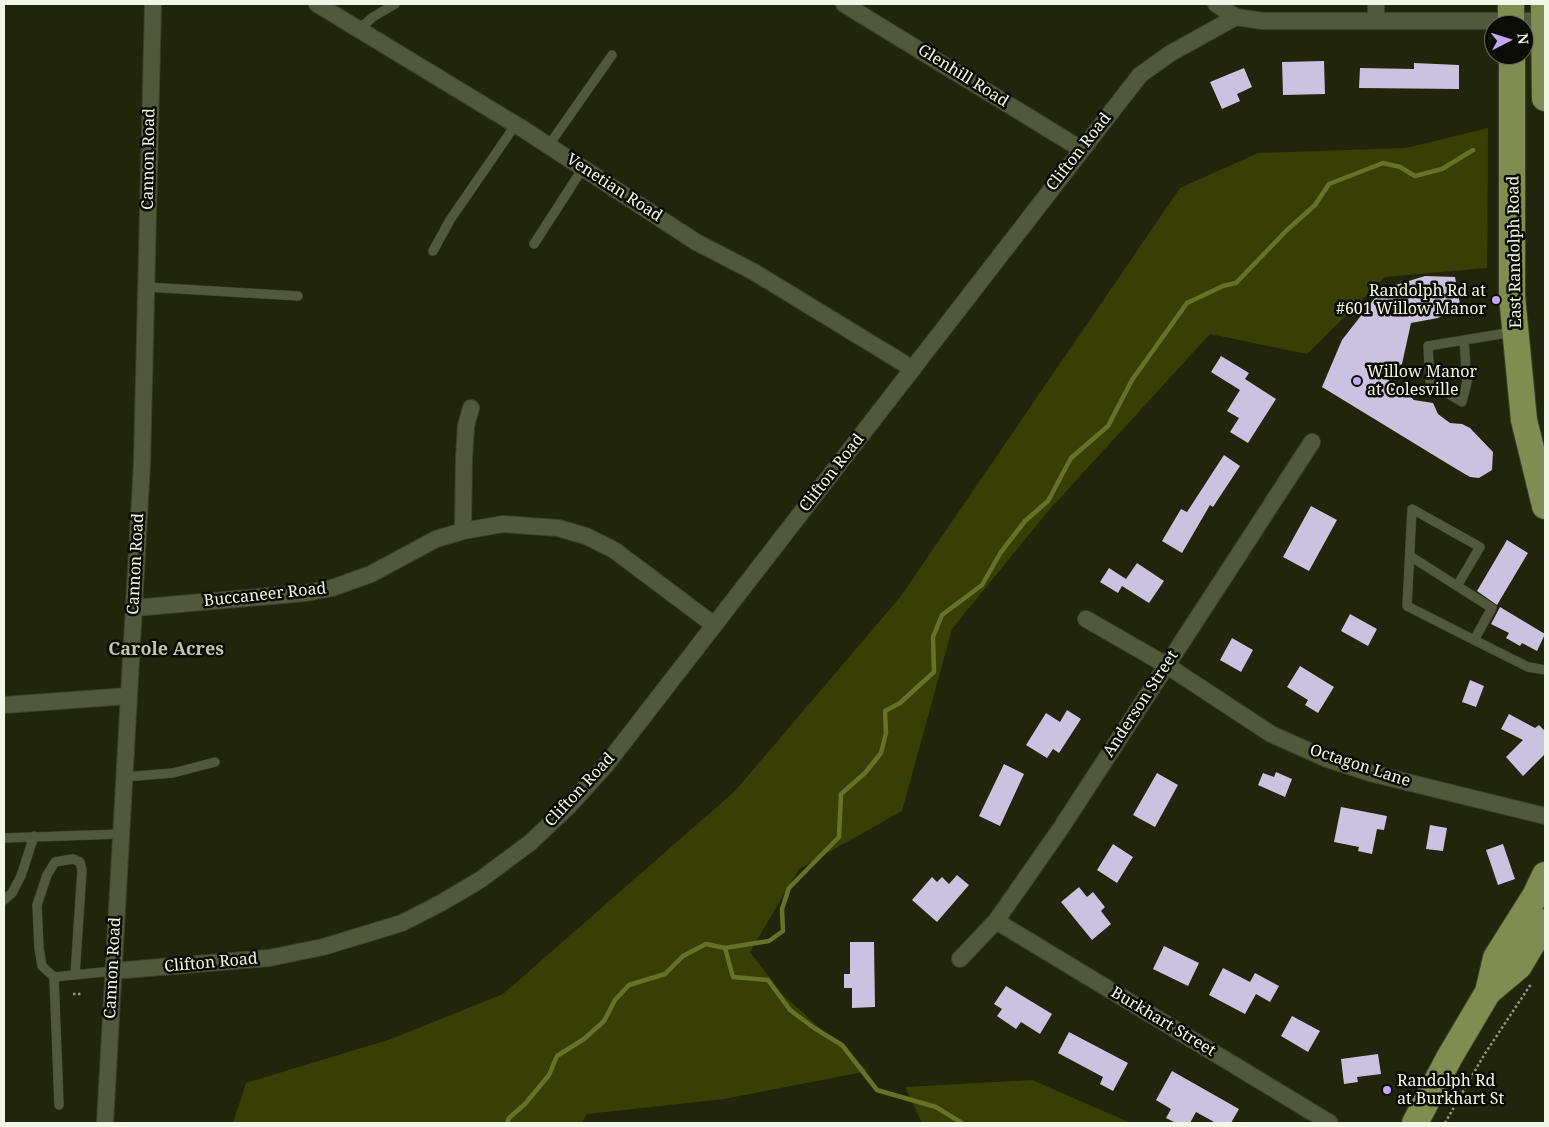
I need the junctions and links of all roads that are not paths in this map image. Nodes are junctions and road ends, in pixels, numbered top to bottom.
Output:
1 (153, 4) edge
2 (317, 4) edge
3 (394, 4) edge
4 (844, 4) edge
5 (1216, 4) edge
6 (1376, 4) edge
7 (1544, 12) edge
8 (1524, 15) edge
9 (1236, 18) junction
10 (1484, 18) edge
11 (1376, 21) junction
12 (359, 29) junction
13 (612, 55) dead end
14 (1512, 65) edge
15 (1545, 98) edge
16 (516, 124) junction
17 (549, 145) junction
18 (1081, 149) junction
19 (583, 168) junction
20 (534, 244) dead end
21 (433, 251) dead end
22 (146, 287) junction
23 (298, 296) dead end
24 (1516, 332) junction
25 (1464, 340) junction
26 (913, 369) junction
27 (471, 408) dead end
28 (1312, 442) dead end
29 (1545, 506) edge
30 (463, 531) junction
31 (1410, 556) junction
32 (1458, 586) junction
33 (134, 608) junction
34 (1086, 619) dead end
35 (714, 625) junction
36 (1474, 640) junction
37 (1166, 665) junction
38 (1545, 670) edge
39 (128, 696) junction
40 (4, 705) edge
41 (215, 762) dead end
42 (124, 778) junction
43 (1545, 816) edge
44 (120, 834) junction
45 (34, 836) junction
46 (4, 838) edge
47 (1545, 875) edge
48 (4, 900) edge
49 (996, 921) junction
50 (1545, 922) edge
51 (960, 959) dead end
52 (113, 971) junction
53 (75, 975) junction
54 (54, 977) junction
55 (1488, 992) junction
56 (59, 1106) dead end
57 (105, 1123) edge
58 (1330, 1123) edge
59 (1415, 1123) edge

1 - 22 street, Cannon Road
2 - 12 street, Venetian Road
3 - 12 lane
4 - 18 street, Glenhill Road
5 - 9 street
6 - 11 street
7 - 8 street
7 - 15 main road
9 - 11 street
9 - 18 street, Clifton Road
10 - 11 street
12 - 16 street, Venetian Road
13 - 17 lane
14 - 24 main road, East Randolph Road
16 - 17 street, Venetian Road
16 - 21 lane
17 - 19 street, Venetian Road
18 - 26 street, Clifton Road
19 - 20 lane
19 - 26 street, Venetian Road
22 - 23 lane
22 - 33 street, Cannon Road
24 - 25 lane
24 - 29 main road, East Randolph Road
25 - 25 lane
26 - 35 street, Clifton Road
27 - 30 street
28 - 37 street, Anderson Street
30 - 33 street, Buccaneer Road
30 - 35 street, Buccaneer Road
31 - 32 lane
31 - 32 lane
31 - 36 lane
32 - 36 lane
33 - 39 street, Cannon Road
34 - 37 street, Octagon Lane
35 - 52 street, Clifton Road
36 - 38 lane
37 - 43 street, Octagon Lane
37 - 49 street, Anderson Street
39 - 40 street
39 - 42 street, Cannon Road
41 - 42 lane
42 - 44 street, Cannon Road
44 - 45 lane
44 - 52 street, Cannon Road
45 - 46 lane
45 - 48 lane
47 - 55 main road
49 - 51 street, Anderson Street
49 - 58 street, Burkhart Street
50 - 55 main road
52 - 53 lane
52 - 57 street, Cannon Road
53 - 54 lane
53 - 54 lane
54 - 56 lane
55 - 59 main road

